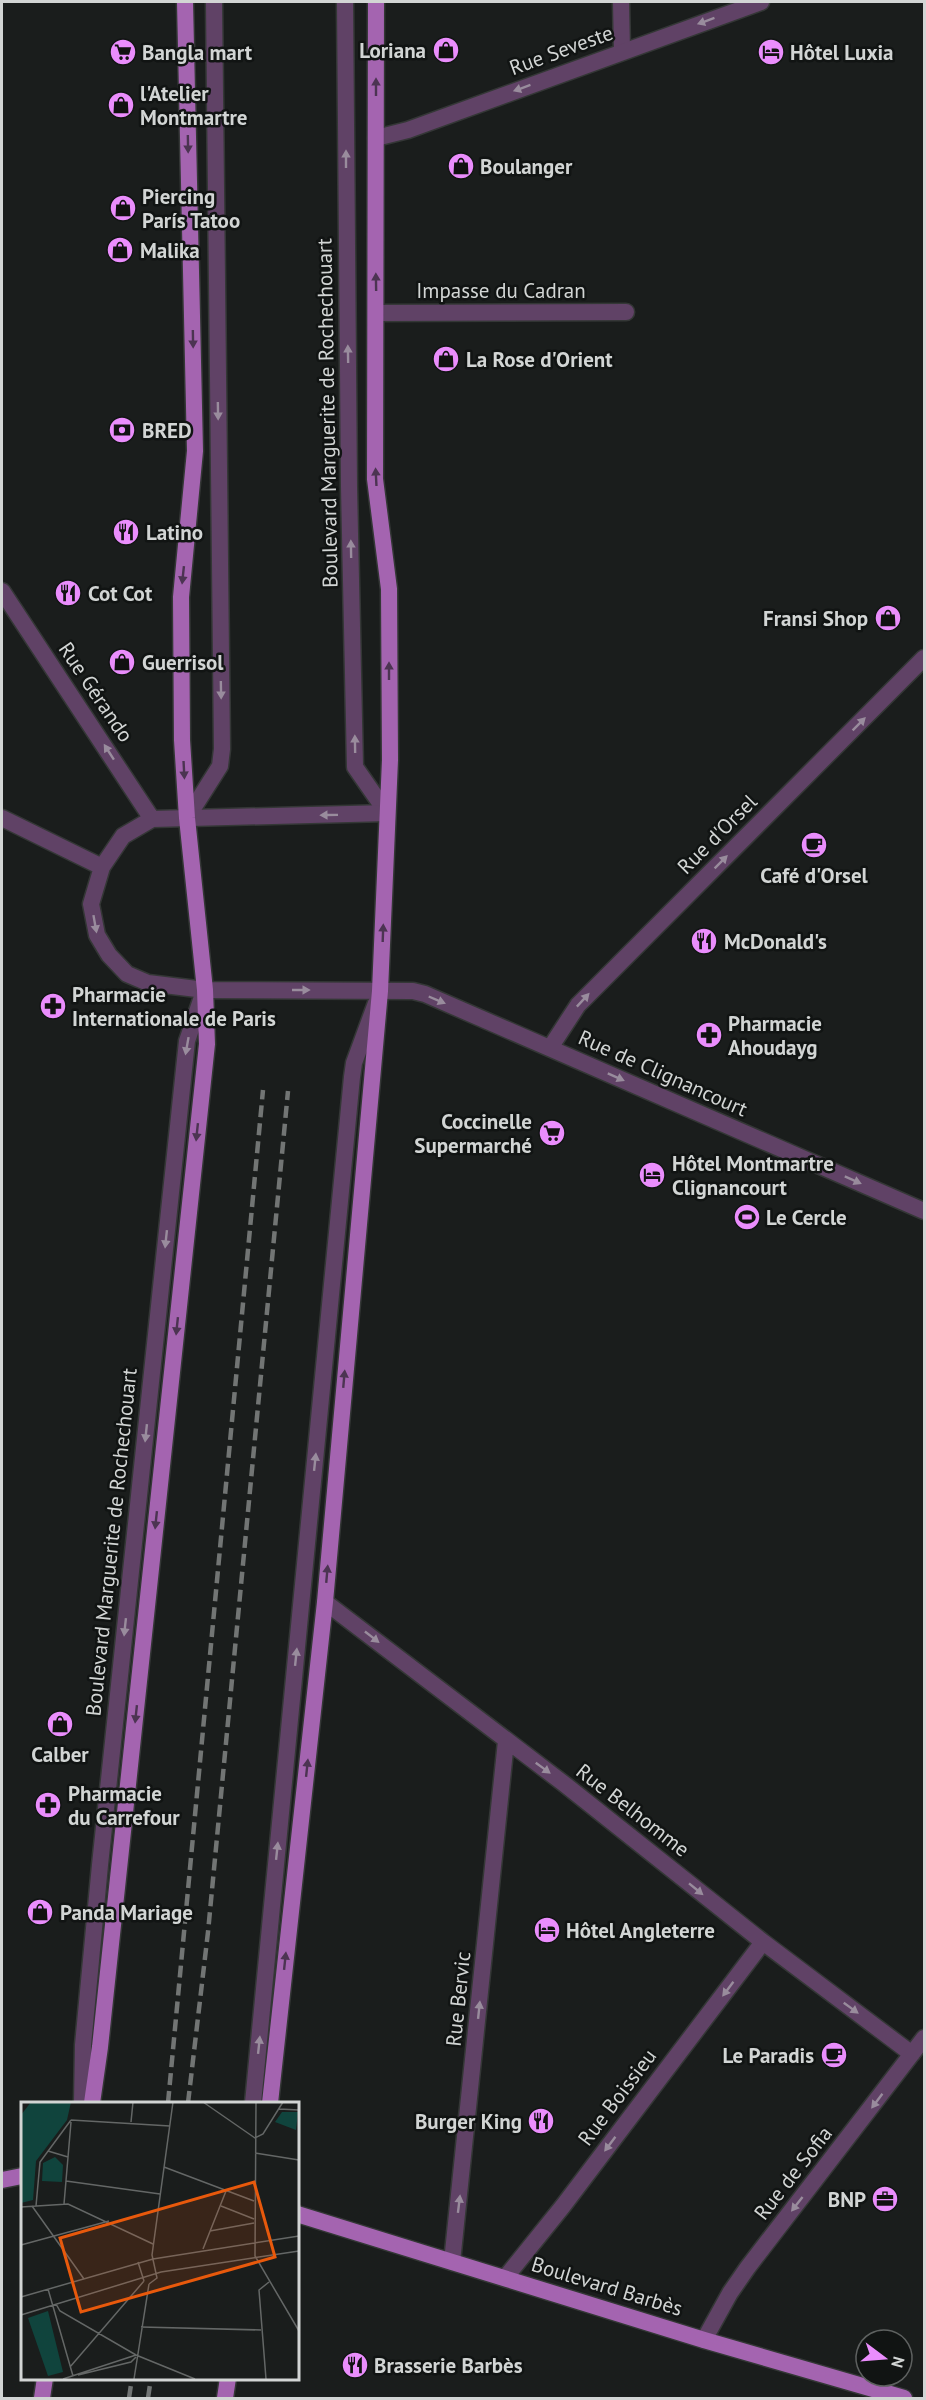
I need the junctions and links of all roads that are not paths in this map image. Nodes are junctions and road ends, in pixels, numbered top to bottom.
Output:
1 (185, 2) edge
2 (214, 2) edge
3 (345, 2) edge
4 (376, 2) edge
5 (621, 2) edge
6 (761, 2) edge
7 (622, 51) junction
8 (376, 138) junction
9 (626, 312) dead end
10 (376, 313) junction
11 (2, 591) edge
12 (924, 658) edge
13 (387, 813) junction
14 (2, 818) edge
15 (187, 818) junction
16 (152, 819) junction
17 (102, 867) junction
18 (205, 990) junction
19 (380, 992) junction
20 (550, 1048) junction
21 (924, 1211) edge
22 (325, 1602) junction
23 (506, 1741) junction
24 (763, 1942) junction
25 (924, 2038) edge
26 (912, 2054) junction
27 (82, 2102) edge
28 (92, 2102) edge
29 (253, 2102) edge
30 (270, 2102) edge
31 (21, 2176) edge
32 (2, 2180) edge
33 (298, 2214) edge
34 (452, 2262) junction
35 (505, 2278) junction
36 (704, 2340) junction
37 (45, 2379) edge
38 (228, 2379) edge
39 (42, 2398) edge
40 (225, 2398) edge
41 (904, 2398) edge

1 -> 15 main road, Boulevard Marguerite de Rochechouart
2 -> 15 street
13 -> 3 street, Boulevard Marguerite de Rochechouart
8 -> 4 main road
5 - 7 street
6 -> 7 street, Rue Seveste
7 -> 8 street, Rue Seveste
10 -> 8 main road
9 - 10 street, Impasse du Cadran
13 -> 10 main road
16 -> 11 street, Rue Gérando
20 -> 12 street, Rue d'Orsel
13 -> 15 street
19 -> 13 main road
14 - 17 street
15 - 16 street
15 - 18 main road, Boulevard Marguerite de Rochechouart
16 - 17 street
17 -> 18 street
18 -> 19 street
18 -> 27 street, Boulevard Marguerite de Rochechouart
18 -> 28 main road, Boulevard Marguerite de Rochechouart
19 -> 20 street, Rue de Clignancourt
22 -> 19 main road
29 -> 19 street
20 -> 21 street, Rue de Clignancourt
22 -> 23 street, Rue Belhomme
30 -> 22 main road
23 -> 24 street, Rue Belhomme
34 -> 23 street, Rue Bervic
24 -> 26 street, Rue Belhomme
24 -> 35 street, Rue Boissieu
25 - 26 street, Rue de Sofia
26 -> 36 street, Rue de Sofia
31 - 32 main road
33 - 34 main road, Boulevard Barbès
34 - 35 main road, Boulevard Barbès
35 - 36 main road, Boulevard Barbès
36 - 41 main road, Boulevard Barbès
37 - 39 main road
38 - 40 main road

